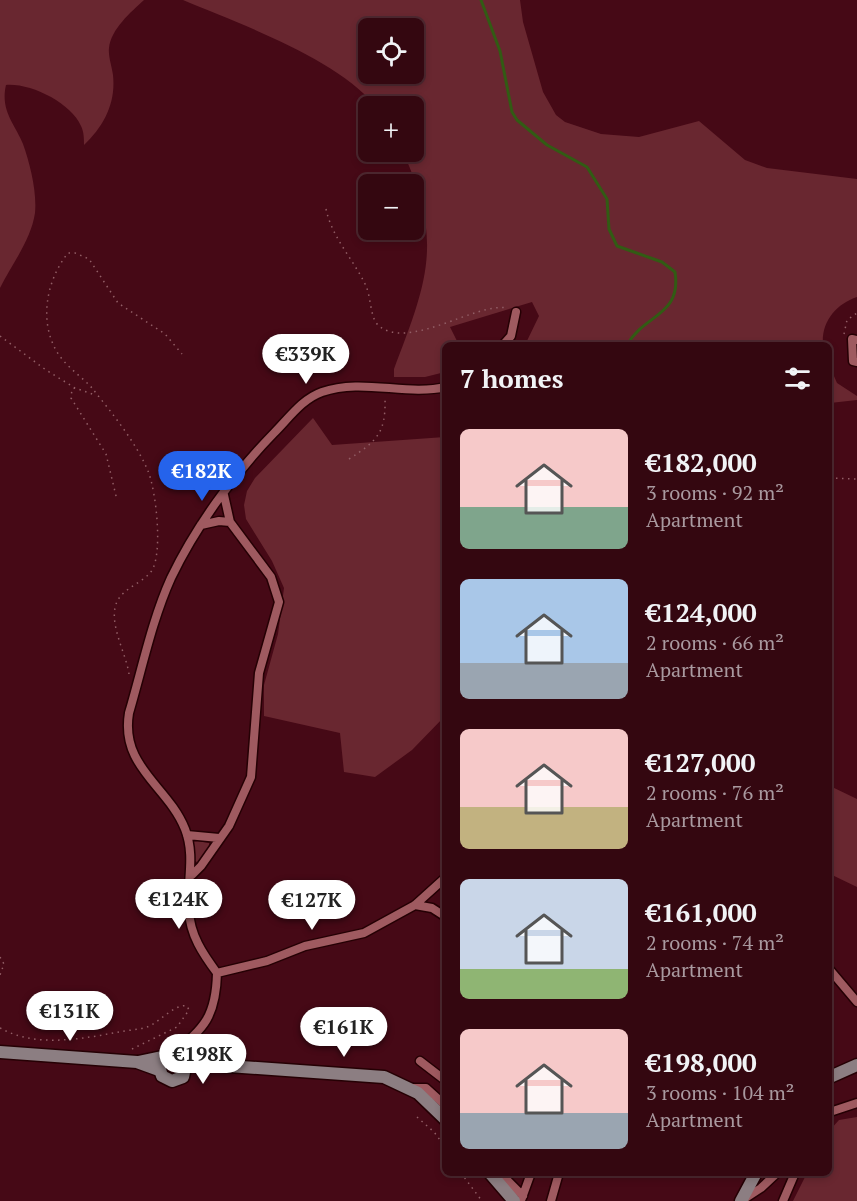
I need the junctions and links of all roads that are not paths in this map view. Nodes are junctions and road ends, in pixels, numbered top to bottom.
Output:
1 (516, 312) road end
2 (855, 339) edge
3 (506, 342) edge
4 (857, 362) edge
5 (442, 388) edge
6 (224, 495) junction
7 (230, 522) junction
8 (201, 525) junction
9 (187, 836) junction
10 (219, 838) junction
11 (192, 875) junction
12 (442, 881) edge
13 (415, 905) junction
14 (442, 914) edge
15 (832, 972) edge
16 (217, 973) junction
17 (857, 1002) edge
18 (0, 1052) edge
19 (133, 1061) junction
20 (420, 1061) dead end
21 (178, 1062) junction
22 (857, 1065) edge
23 (159, 1070) junction
24 (832, 1076) edge
25 (442, 1078) edge
26 (408, 1088) junction
27 (442, 1102) edge
28 (857, 1103) edge
29 (832, 1111) edge
30 (442, 1116) edge
31 (493, 1176) edge
32 (502, 1176) edge
33 (530, 1176) edge
34 (559, 1176) edge
35 (755, 1176) edge
36 (774, 1176) edge
37 (794, 1176) edge
38 (520, 1199) edge
39 (743, 1200) edge
40 (552, 1201) edge
41 (783, 1201) edge

1 - 3 street
2 - 4 street
5 - 6 street
6 - 7 street
6 - 8 street
7 - 8 street
7 - 10 street
8 - 9 street
9 - 10 street
9 - 11 street
10 - 11 street
11 - 16 street
12 - 13 street
13 - 14 street
13 - 16 street
15 - 17 street
16 - 21 street
18 - 19 street
19 - 21 street
19 - 23 street
20 - 25 street
21 - 23 street
21 - 23 street
21 - 26 street
22 - 24 street
26 - 27 street
26 - 30 street
28 - 29 street
31 - 38 street
32 - 38 street
33 - 38 street
34 - 40 street
35 - 39 street
36 - 39 street
37 - 41 street

